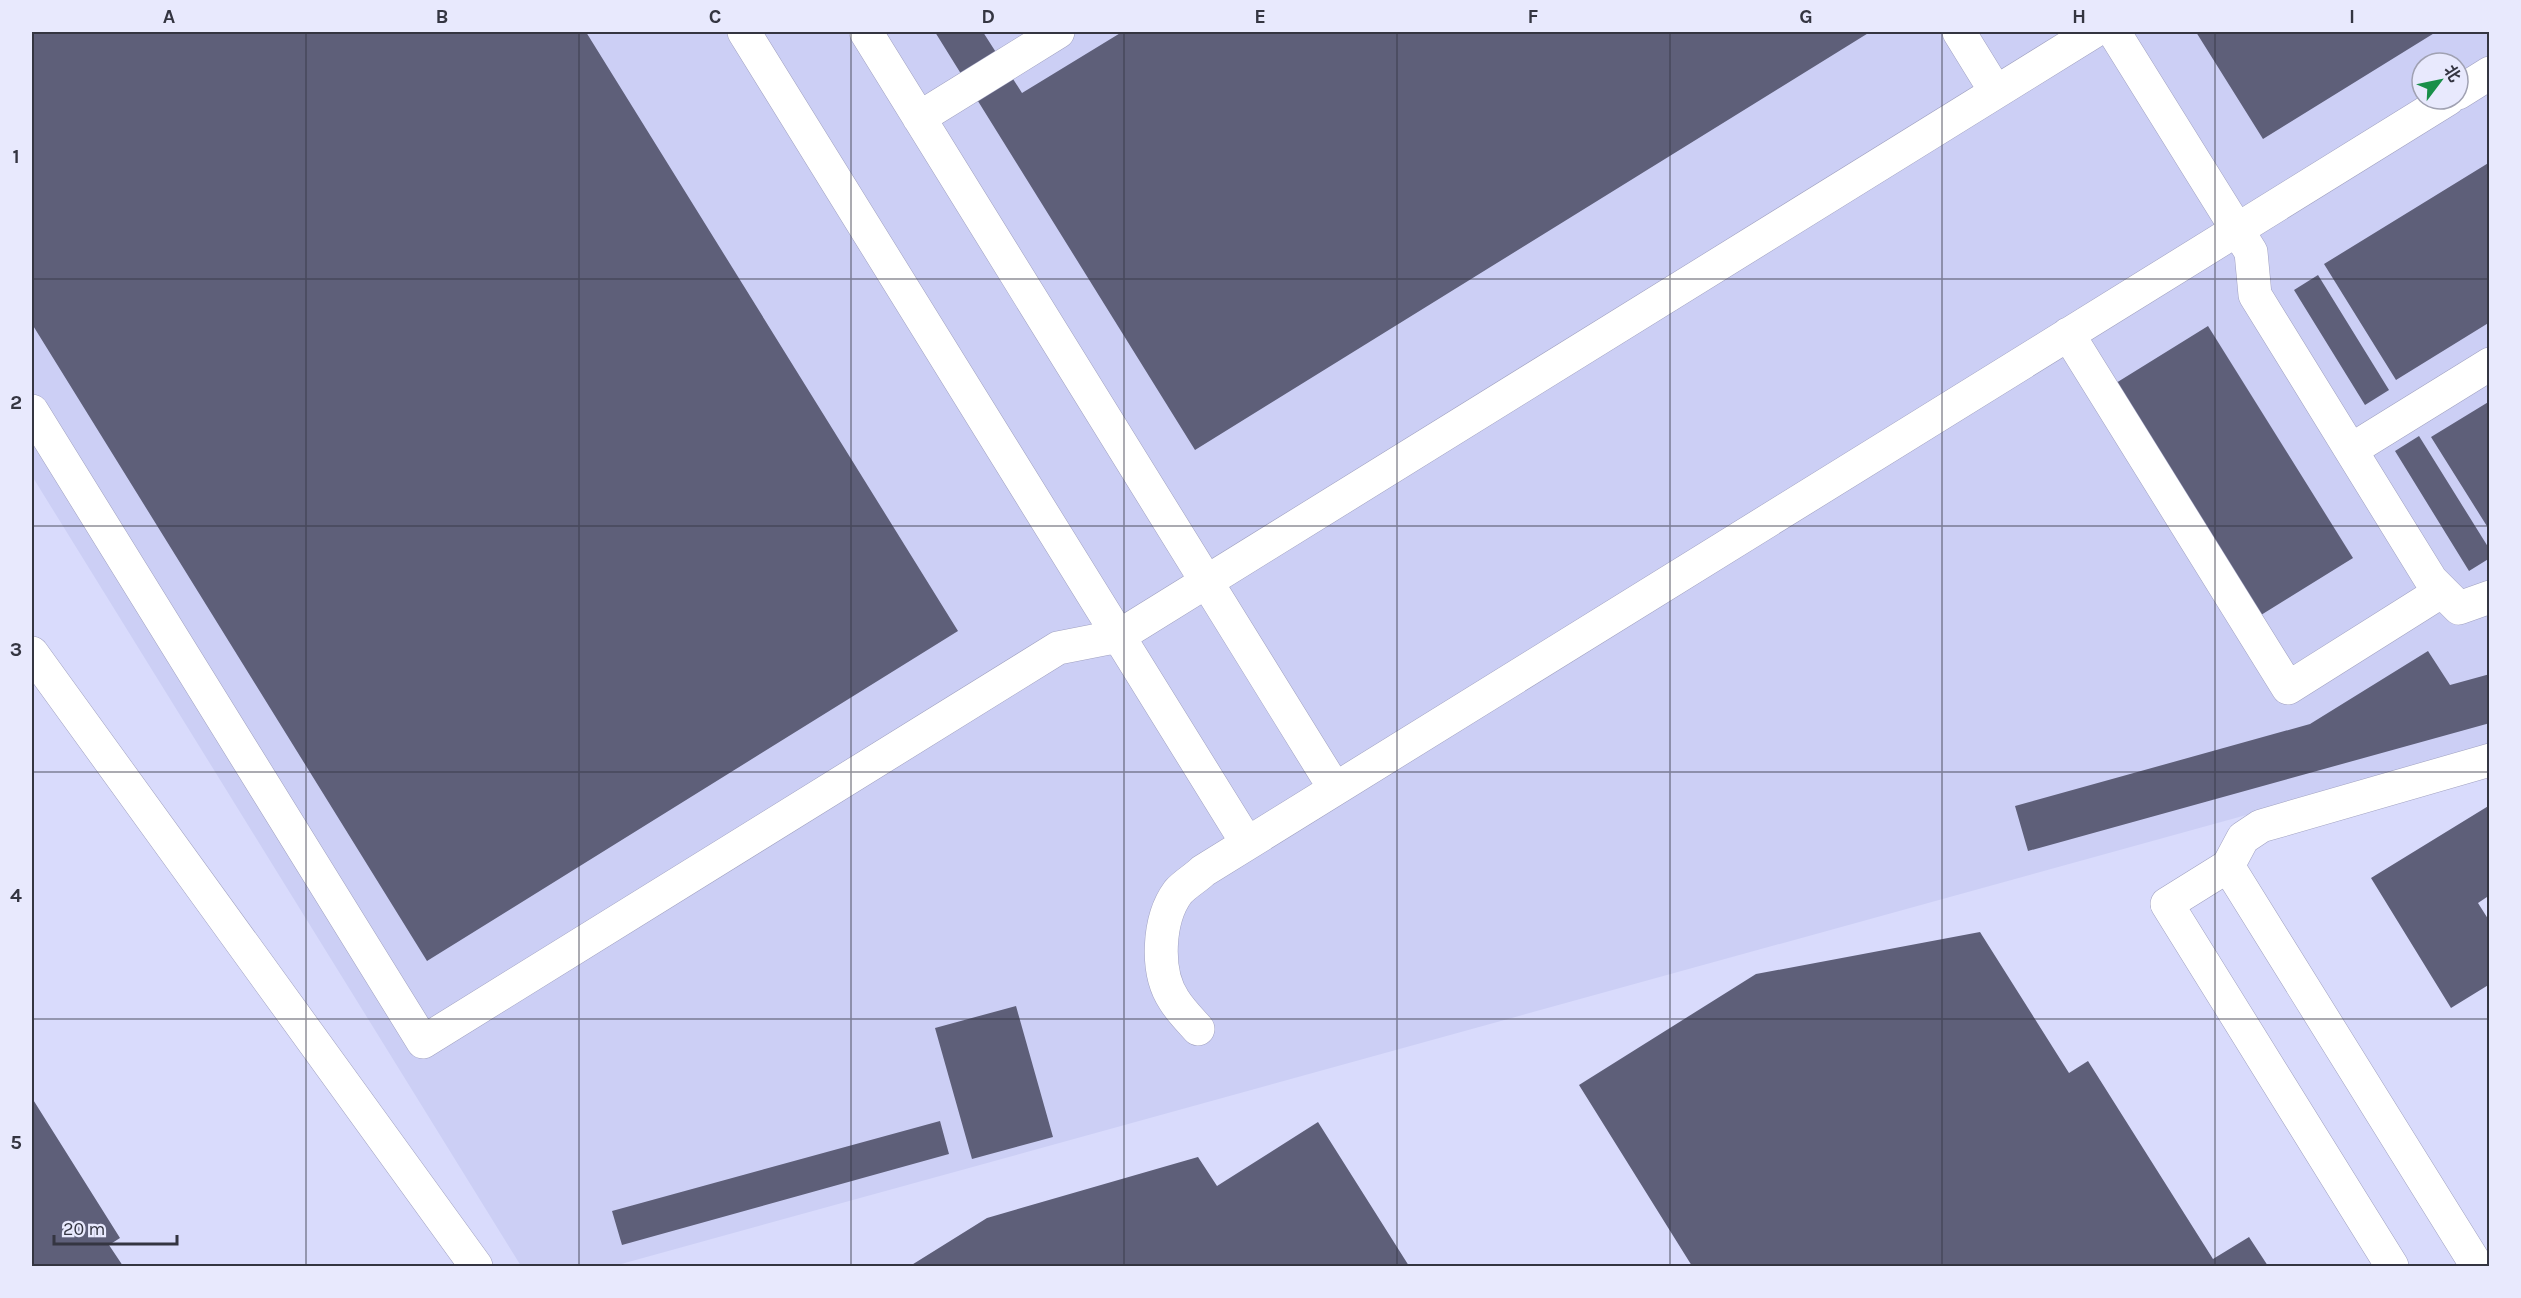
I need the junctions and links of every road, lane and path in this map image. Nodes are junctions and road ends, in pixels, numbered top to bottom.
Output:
1 (744, 32) edge
2 (866, 32) edge
3 (1058, 32) edge
4 (1959, 32) edge
5 (2093, 32) edge
6 (2114, 32) edge
7 (2490, 73) edge
8 (2470, 86) edge
9 (1996, 92) junction
10 (2429, 111) edge
11 (919, 118) junction
12 (2237, 230) junction
13 (2068, 334) junction
14 (2490, 364) edge
15 (32, 411) edge
16 (2351, 450) junction
17 (1206, 581) junction
18 (2442, 591) junction
19 (2490, 597) edge
20 (1119, 636) junction
21 (32, 653) edge
22 (2490, 760) edge
23 (1335, 789) junction
24 (1247, 843) junction
25 (2228, 867) junction
26 (1198, 1029) dead end
27 (476, 1266) edge
28 (2392, 1266) edge
29 (2477, 1266) edge

1 - 20 street
2 - 11 street
3 - 11 street
4 - 9 street
5 - 9 street
6 - 12 street
7 - 8 street
9 - 17 street
10 - 12 street
11 - 17 street
12 - 13 street
12 - 16 street
13 - 18 street
13 - 23 street
14 - 16 street
15 - 20 street
16 - 18 street
17 - 20 street
17 - 23 street
18 - 19 street
20 - 24 street
21 - 27 street
22 - 25 street
23 - 24 street
24 - 26 street
25 - 28 street
25 - 29 street

